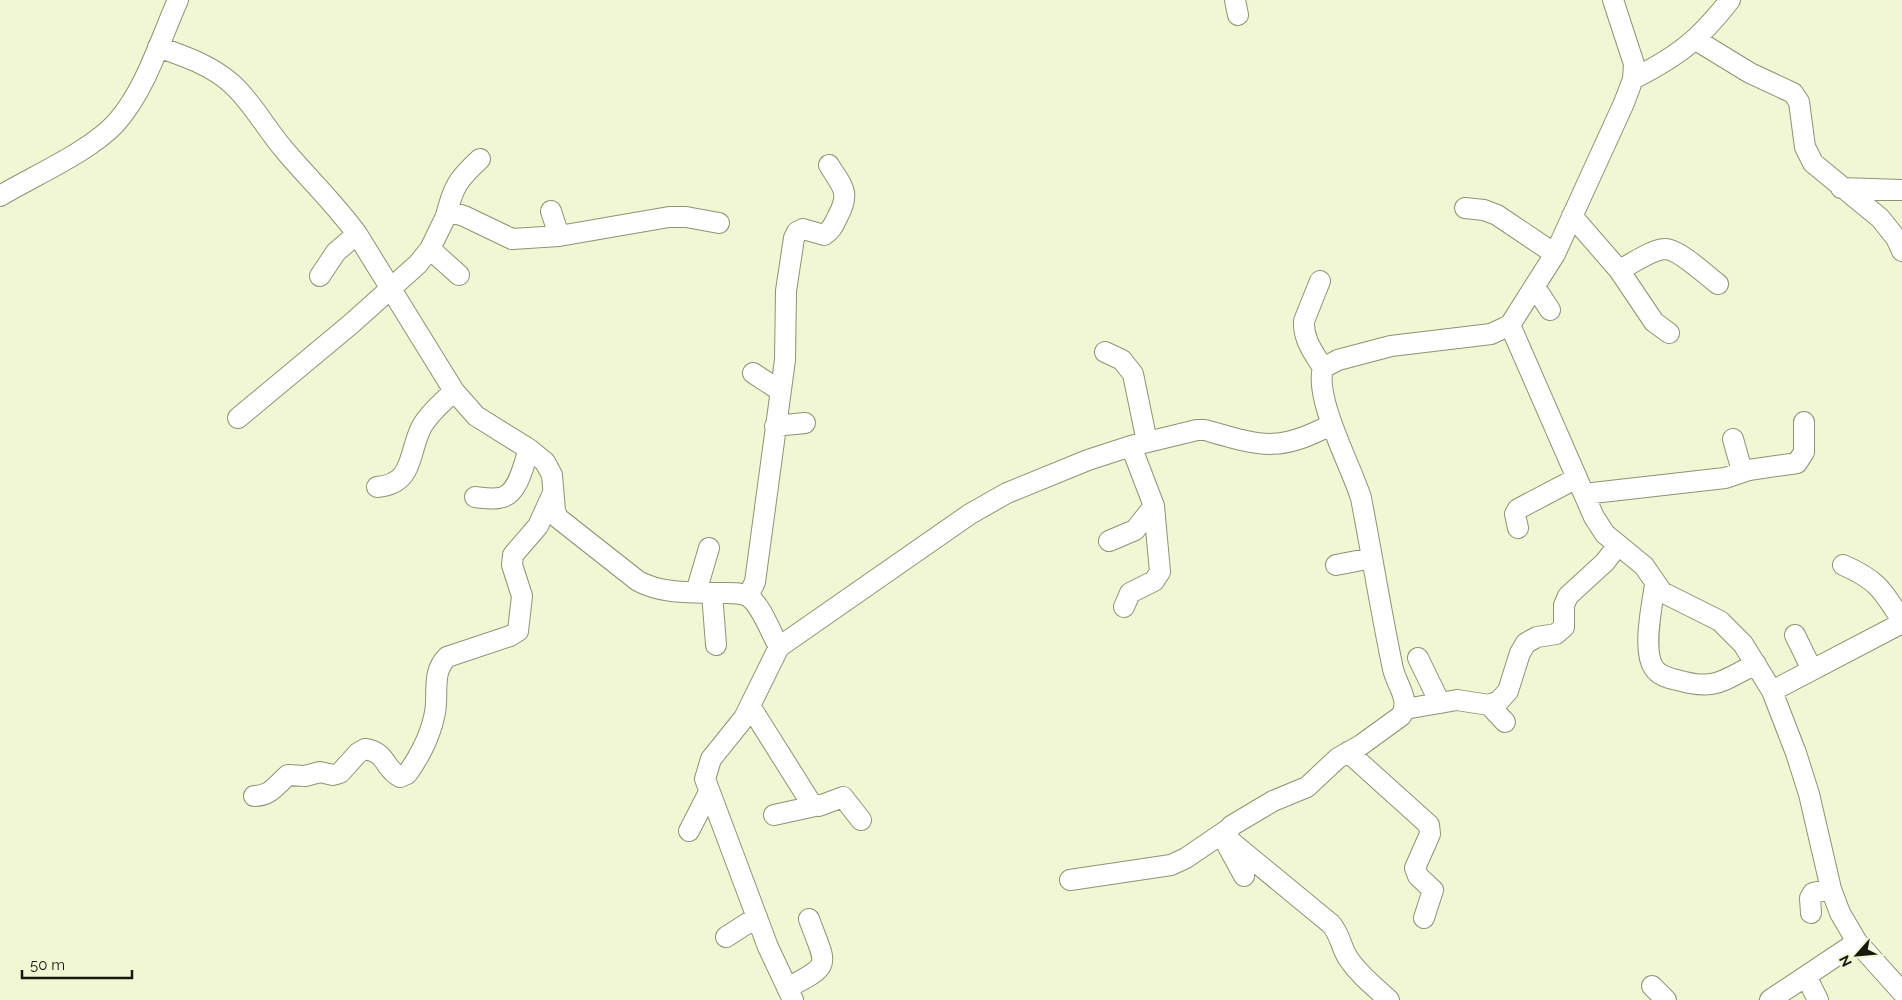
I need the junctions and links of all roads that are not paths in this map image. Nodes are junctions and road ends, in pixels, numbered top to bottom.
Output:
1 (178, 0) edge
2 (1613, 0) edge
3 (1730, 0) edge
4 (1696, 40) junction
5 (158, 47) junction
6 (1633, 79) junction
7 (480, 159) dead end
8 (829, 165) dead end
9 (1841, 188) junction
10 (1902, 190) edge
11 (0, 196) edge
12 (1465, 208) dead end
13 (551, 211) dead end
14 (446, 216) junction
15 (1572, 216) junction
16 (719, 223) dead end
17 (357, 234) junction
18 (558, 236) junction
19 (430, 249) junction
20 (1902, 251) edge
21 (1555, 254) junction
22 (1619, 270) junction
23 (320, 276) dead end
24 (459, 276) dead end
25 (1320, 281) dead end
26 (1718, 284) dead end
27 (1535, 287) junction
28 (390, 290) junction
29 (1550, 310) dead end
30 (1510, 325) junction
31 (1669, 333) dead end
32 (1105, 352) dead end
33 (1323, 368) junction
34 (753, 373) dead end
35 (779, 390) junction
36 (454, 391) junction
37 (238, 418) dead end
38 (1804, 422) dead end
39 (805, 423) dead end
40 (1332, 424) junction
41 (775, 426) junction
42 (1733, 439) dead end
43 (1139, 444) junction
44 (529, 449) junction
45 (1742, 471) junction
46 (1581, 486) junction
47 (377, 487) dead end
48 (554, 489) junction
49 (475, 497) dead end
50 (1154, 506) junction
51 (1518, 528) dead end
52 (1109, 541) dead end
53 (1618, 545) junction
54 (709, 548) dead end
55 (1372, 558) junction
56 (1336, 565) dead end
57 (1843, 565) dead end
58 (1655, 585) junction
59 (704, 593) junction
60 (748, 596) junction
61 (1124, 607) dead end
62 (1902, 622) edge
63 (1795, 635) dead end
64 (716, 645) dead end
65 (779, 646) junction
66 (1418, 658) dead end
67 (1756, 664) junction
68 (1812, 670) junction
69 (1772, 691) junction
70 (1440, 703) junction
71 (1489, 705) junction
72 (750, 706) junction
73 (1405, 709) junction
74 (1505, 722) dead end
75 (1348, 752) junction
76 (1276, 783) dead end
77 (709, 792) junction
78 (1300, 792) junction
79 (254, 796) dead end
80 (815, 806) junction
81 (774, 815) dead end
82 (861, 820) dead end
83 (688, 831) dead end
84 (1224, 832) junction
85 (1244, 876) dead end
86 (1070, 880) dead end
87 (1831, 889) junction
88 (1812, 913) dead end
89 (756, 917) junction
90 (1424, 918) dead end
91 (809, 919) dead end
92 (726, 937) dead end
93 (1857, 942) junction
94 (1806, 976) junction
95 (1902, 992) edge
96 (790, 994) edge
97 (1389, 1000) edge
98 (1770, 1000) edge
99 (1818, 1000) edge

1 - 5 street
2 - 6 street
3 - 4 street
4 - 6 street
4 - 9 street
5 - 11 street
5 - 17 street
6 - 15 street
7 - 14 street
8 - 35 street
9 - 10 street
9 - 20 street
12 - 21 street
13 - 18 street
14 - 18 street
14 - 19 street
15 - 21 street
15 - 22 street
16 - 18 street
17 - 23 street
17 - 28 street
19 - 24 street
19 - 28 street
21 - 27 street
22 - 26 street
22 - 31 street
25 - 33 street
27 - 29 street
27 - 30 street
28 - 36 street
28 - 37 street
30 - 33 street
30 - 46 street
32 - 43 street
33 - 40 street
34 - 35 street
35 - 41 street
36 - 44 street
36 - 47 street
38 - 45 street
39 - 41 street
40 - 43 street
40 - 55 street
41 - 60 street
42 - 45 street
43 - 50 street
43 - 65 street
44 - 48 street
44 - 49 street
45 - 46 street
46 - 51 street
46 - 53 street
48 - 59 street
48 - 79 street
50 - 52 street
50 - 61 street
53 - 58 street
53 - 71 street
54 - 59 street
55 - 56 street
55 - 73 street
57 - 62 street
58 - 67 street
58 - 67 street
59 - 60 street
59 - 64 street
60 - 65 street
62 - 68 street
63 - 68 street
65 - 72 street
66 - 70 street
67 - 69 street
68 - 69 street
69 - 87 street
70 - 71 street
70 - 73 street
71 - 74 street
72 - 77 street
72 - 80 street
73 - 75 street
75 - 78 street
75 - 90 street
76 - 78 street
77 - 83 street
77 - 89 street
78 - 84 street
80 - 81 street
80 - 82 street
84 - 85 street
84 - 86 street
84 - 97 street
87 - 88 street
87 - 93 street
89 - 92 street
89 - 96 street
91 - 96 street
93 - 94 street
93 - 95 street
94 - 98 street
94 - 99 street

